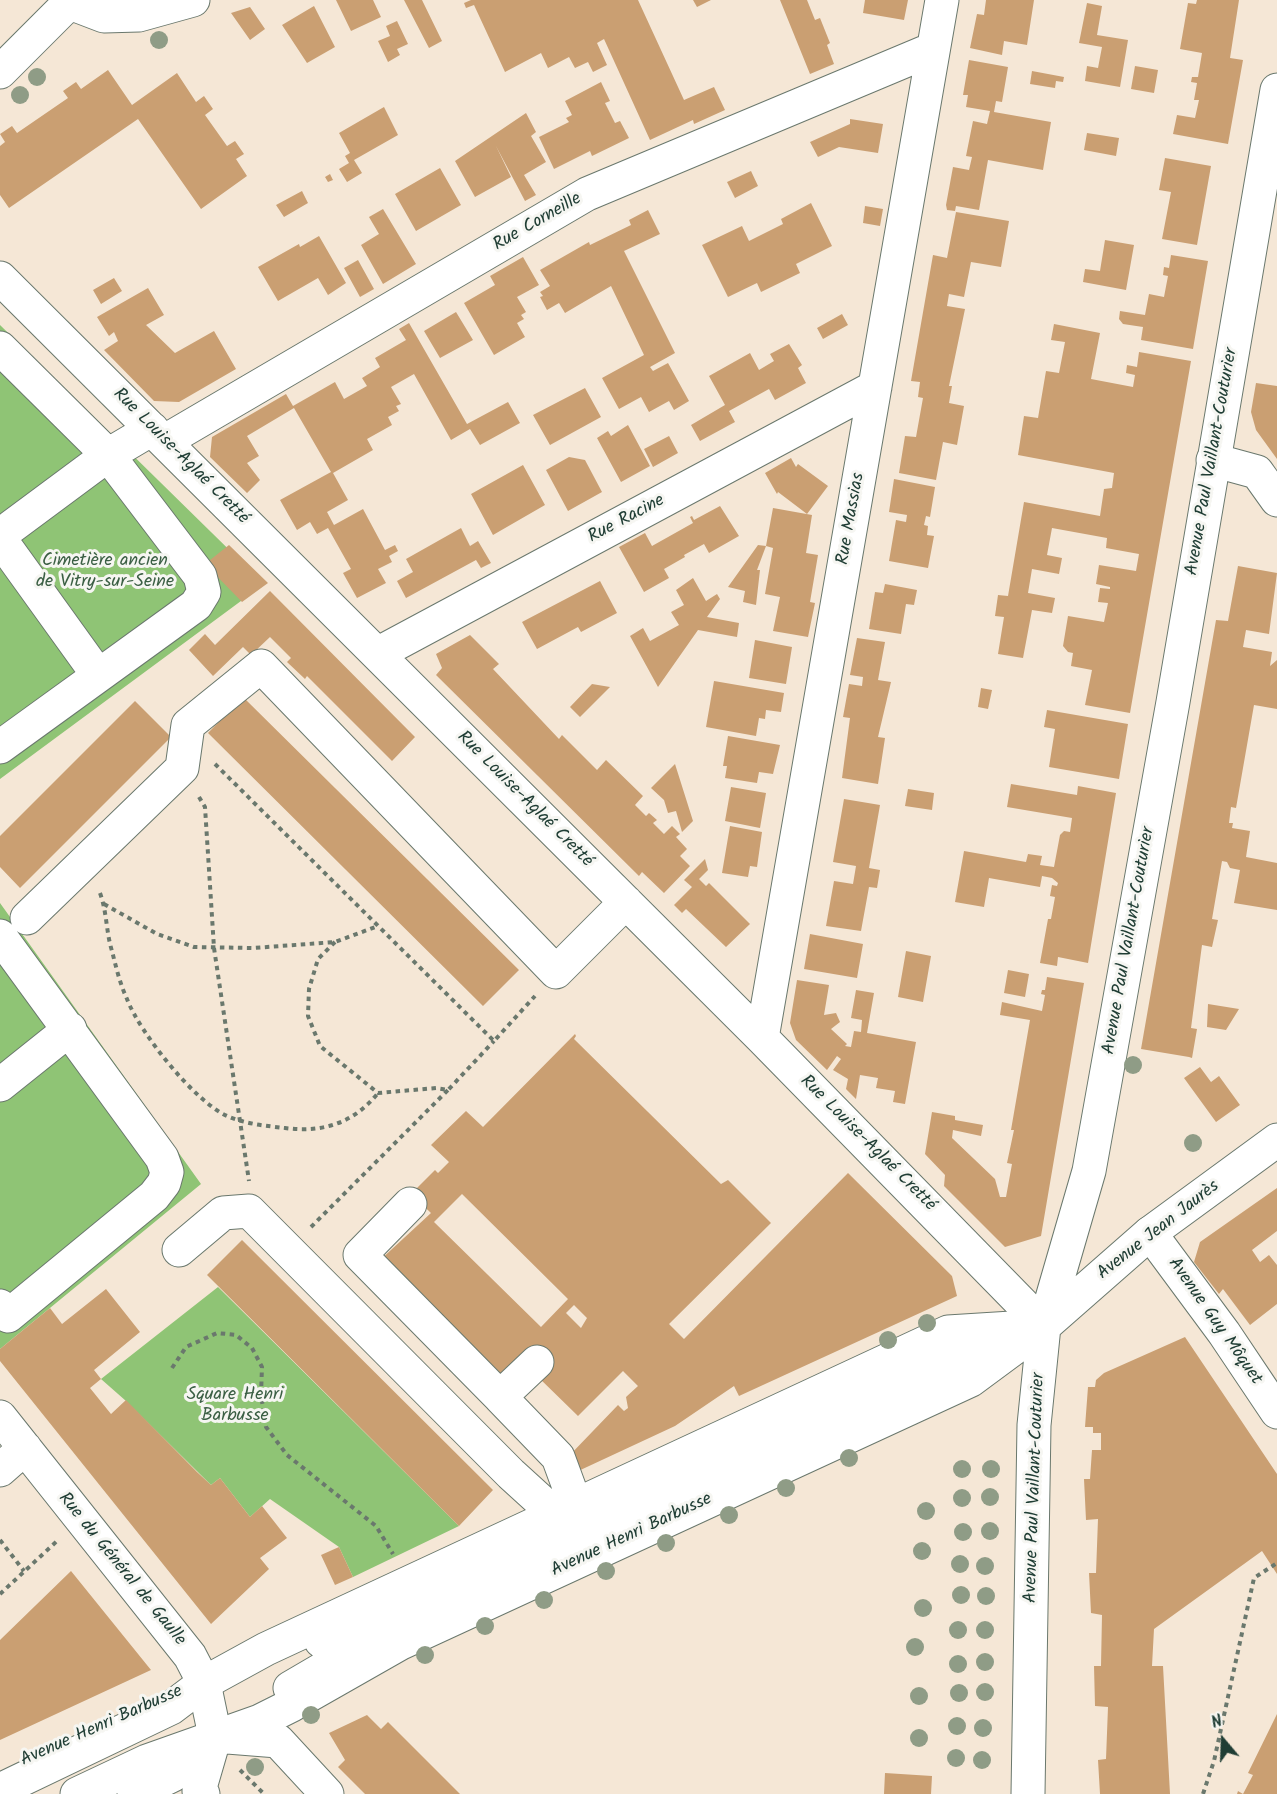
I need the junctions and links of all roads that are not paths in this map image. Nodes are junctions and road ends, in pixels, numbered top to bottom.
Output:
1 (193, 0) edge
2 (942, 0) edge
3 (71, 1) edge
4 (933, 49) junction
5 (0, 72) edge
6 (1277, 90) edge
7 (1272, 162) edge
8 (0, 278) edge
9 (1, 350) edge
10 (875, 387) junction
11 (159, 435) junction
12 (108, 455) junction
13 (1214, 460) junction
14 (1277, 500) edge
15 (5, 538) edge
16 (378, 653) junction
17 (98, 675) junction
18 (0, 747) edge
19 (626, 902) junction
20 (27, 918) dead end
21 (0, 936) edge
22 (70, 1029) junction
23 (762, 1038) junction
24 (0, 1085) edge
25 (1277, 1140) edge
26 (410, 1204) dead end
27 (1150, 1233) junction
28 (179, 1250) dead end
29 (0, 1306) edge
30 (1044, 1326) junction
31 (537, 1362) dead end
32 (500, 1397) junction
33 (1277, 1412) edge
34 (0, 1417) edge
35 (25, 1448) junction
36 (0, 1470) edge
37 (566, 1510) junction
38 (401, 1615) junction
39 (204, 1683) junction
40 (223, 1749) junction
41 (0, 1772) edge
42 (0, 1790) edge
43 (77, 1794) edge
44 (134, 1794) edge
45 (203, 1794) edge
46 (327, 1794) edge
47 (1028, 1794) edge

1 - 3 street
2 - 4 street, Rue Massias
3 - 5 street
4 - 10 street, Rue Massias
4 - 11 street, Rue Corneille
6 - 7 street, Avenue Paul Vaillant-Couturier
7 - 13 street, Avenue Paul Vaillant-Couturier
8 - 11 street, Rue Louise-Aglaé Cretté
9 - 12 street
10 - 16 street, Rue Racine
10 - 23 street, Rue Massias
11 - 12 street, Rue Corneille
11 - 16 street, Rue Louise-Aglaé Cretté
12 - 15 street, Rue Corneille
12 - 17 street
13 - 14 street
13 - 30 street, Avenue Paul Vaillant-Couturier
15 - 17 street
16 - 19 street, Rue Louise-Aglaé Cretté
17 - 18 street
19 - 20 street
19 - 23 street, Rue Louise-Aglaé Cretté
21 - 22 street
22 - 24 street
22 - 29 street
23 - 30 street, Rue Louise-Aglaé Cretté
25 - 27 street, Avenue Jean Jaurès
26 - 32 street
27 - 30 street, Avenue Jean Jaurès
27 - 33 street, Avenue Guy Môquet
28 - 37 street
30 - 37 street, Avenue Henri Barbusse
30 - 38 street, Avenue Henri Barbusse
30 - 40 street, Avenue Henri Barbusse
30 - 47 street, Avenue Paul Vaillant-Couturier
31 - 32 street
32 - 37 street
34 - 35 street, Rue du Général de Gaulle
35 - 36 street
35 - 39 street, Rue du Général de Gaulle
37 - 39 street, Avenue Henri Barbusse
38 - 39 street, Avenue Henri Barbusse
38 - 40 street, Avenue Henri Barbusse
39 - 40 street, Rue du Général de Gaulle
39 - 41 street, Avenue Henri Barbusse
39 - 42 street, Avenue Henri Barbusse
40 - 43 street, Avenue Henri Barbusse
40 - 44 street, Avenue Henri Barbusse
40 - 45 street
40 - 46 street

